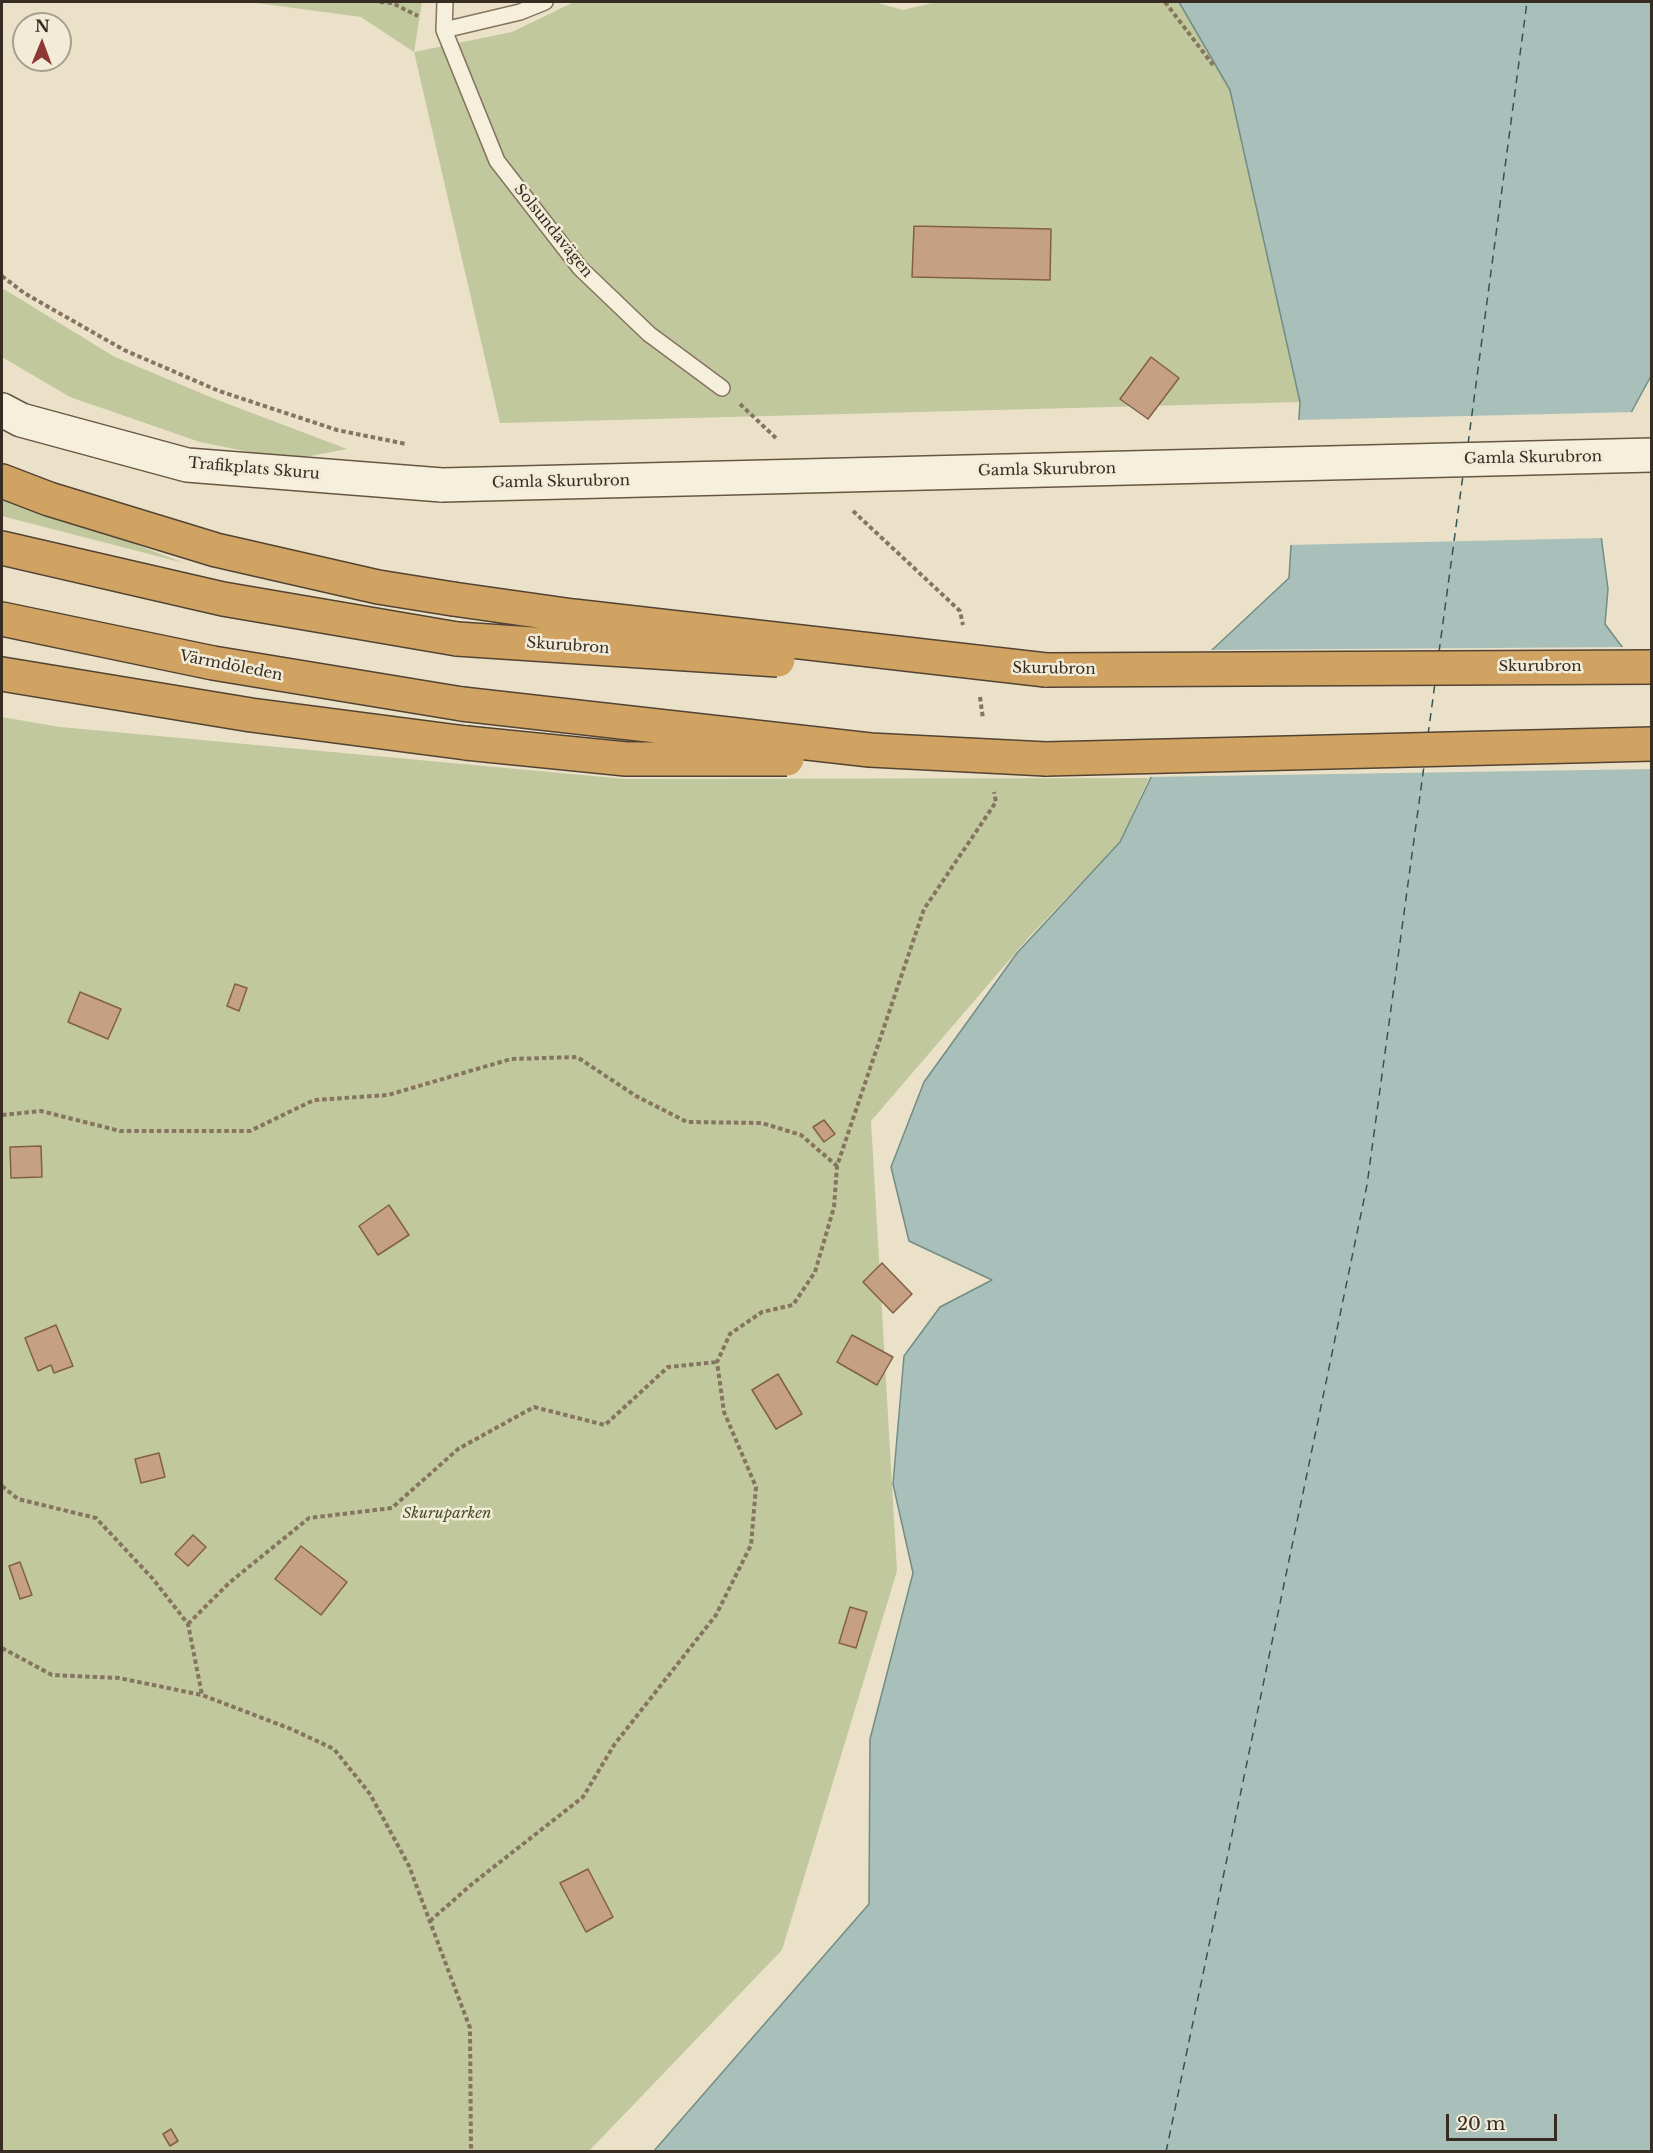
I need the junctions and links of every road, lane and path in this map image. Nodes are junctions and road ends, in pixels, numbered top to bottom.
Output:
1 (380, 2) edge
2 (445, 2) edge
3 (545, 2) edge
4 (1165, 2) edge
5 (444, 30) junction
6 (1213, 65) dead end
7 (2, 276) edge
8 (722, 388) dead end
9 (2, 410) edge
10 (417, 446) dead end
11 (1652, 456) edge
12 (2, 481) edge
13 (442, 485) joint
14 (2, 548) edge
15 (2, 619) edge
16 (1652, 667) edge
17 (1046, 670) junction
18 (2, 674) edge
19 (1652, 744) edge
20 (1046, 759) junction
21 (2, 1115) edge
22 (837, 1166) dead end
23 (834, 1207) dead end
24 (717, 1362) junction
25 (2, 1486) edge
26 (188, 1624) junction
27 (2, 1648) edge
28 (202, 1695) junction
29 (430, 1921) junction
30 (471, 2151) edge

1 - 5 path
2 - 5 lane, Solsundavägen
3 - 5 lane
4 - 6 path
5 - 8 lane, Solsundavägen
7 - 10 path
9 - 13 main road, Trafikplats Skuru
11 - 13 main road, Gamla Skurubron, bridge
12 - 17 highway, bridge
14 - 17 highway, Skurubron, bridge
15 - 20 highway, Värmdöleden, bridge
16 - 17 highway, Skurubron
18 - 20 highway, bridge
19 - 20 highway
21 - 22 path
23 - 24 path
24 - 26 path
24 - 29 path
25 - 26 path
26 - 28 path
27 - 28 path
28 - 29 path
29 - 30 path

